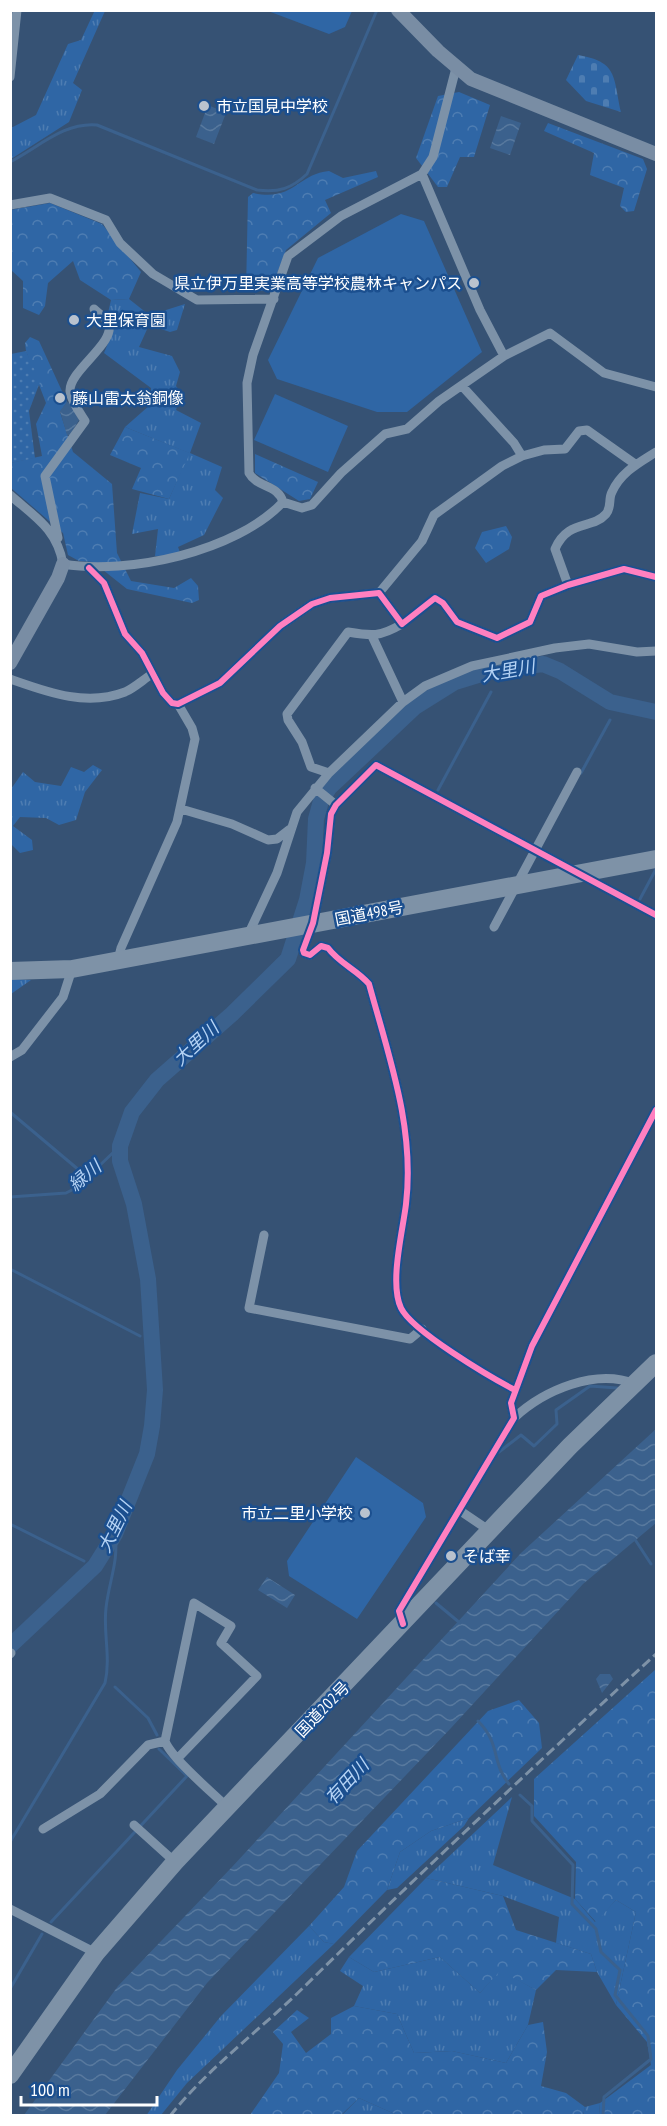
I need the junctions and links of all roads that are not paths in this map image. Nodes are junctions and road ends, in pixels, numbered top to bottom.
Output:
1 (398, 10) edge
2 (10, 11) edge
3 (18, 11) edge
4 (456, 68) junction
5 (10, 77) edge
6 (657, 154) edge
7 (422, 174) junction
8 (10, 206) edge
9 (274, 299) junction
10 (94, 309) dead end
11 (504, 356) junction
12 (462, 386) junction
13 (657, 387) edge
14 (657, 452) edge
15 (522, 456) junction
16 (635, 464) junction
17 (10, 495) edge
18 (283, 502) junction
19 (60, 546) junction
20 (63, 564) junction
21 (89, 568) junction
22 (657, 577) edge
23 (568, 585) junction
24 (379, 593) junction
25 (402, 624) junction
26 (372, 636) junction
27 (657, 651) edge
28 (10, 663) edge
29 (152, 674) junction
30 (10, 679) edge
31 (403, 702) junction
32 (178, 704) junction
33 (577, 772) dead end
34 (329, 773) junction
35 (315, 788) junction
36 (336, 805) junction
37 (181, 809) junction
38 (290, 829) junction
39 (536, 850) junction
40 (657, 859) edge
41 (581, 874) junction
42 (517, 885) junction
43 (657, 915) edge
44 (313, 923) junction
45 (494, 927) dead end
46 (248, 936) junction
47 (118, 960) junction
48 (72, 969) junction
49 (10, 971) edge
50 (10, 1057) edge
51 (657, 1110) edge
52 (264, 1235) dead end
53 (422, 1329) junction
54 (657, 1363) edge
55 (635, 1384) junction
56 (515, 1390) junction
57 (514, 1418) junction
58 (459, 1510) junction
59 (490, 1531) junction
60 (403, 1624) junction
61 (165, 1741) junction
62 (178, 1758) junction
63 (228, 1808) junction
64 (138, 1828) dead end
65 (43, 1829) dead end
66 (175, 1862) junction
67 (10, 1909) edge
68 (96, 1953) junction
69 (10, 2075) edge

1 - 4 street
2 - 3 street
3 - 5 street
4 - 6 street
4 - 7 street
7 - 9 street
7 - 11 street
8 - 9 street
9 - 18 street
10 - 19 street
11 - 12 street
11 - 13 street
12 - 15 street
12 - 18 street
14 - 16 street
15 - 16 street
15 - 24 street
16 - 23 street
17 - 19 street
18 - 21 street
19 - 20 street
20 - 21 street
20 - 28 street
21 - 29 street
22 - 23 street
23 - 25 street
24 - 25 street
24 - 32 street
25 - 26 street
26 - 31 street
26 - 34 street
27 - 31 street
29 - 30 street
29 - 32 street
31 - 34 street
32 - 37 street
33 - 39 street
34 - 35 street
35 - 36 street
35 - 38 street
36 - 39 street
36 - 44 street
37 - 38 street
37 - 47 street
38 - 46 street
39 - 41 street
39 - 42 street
40 - 41 highway, 国道498号
41 - 42 highway, 国道498号
41 - 43 street
42 - 44 highway, 国道498号
42 - 45 street
44 - 46 highway, 国道498号
44 - 53 street
46 - 47 highway, 国道498号
47 - 48 highway, 国道498号
48 - 49 highway, 国道498号
48 - 50 street
51 - 56 street
52 - 53 street
53 - 56 street
54 - 55 highway, 国道202号
55 - 57 street
55 - 59 highway, 国道202号
56 - 57 street
57 - 58 street
58 - 59 street
58 - 60 street
59 - 60 highway, 国道202号
60 - 63 highway, 国道202号
61 - 62 street
61 - 62 street
61 - 65 street
62 - 63 street
63 - 66 highway, 国道202号
64 - 66 street
66 - 68 highway, 国道202号
67 - 68 street
68 - 69 highway, 国道202号

